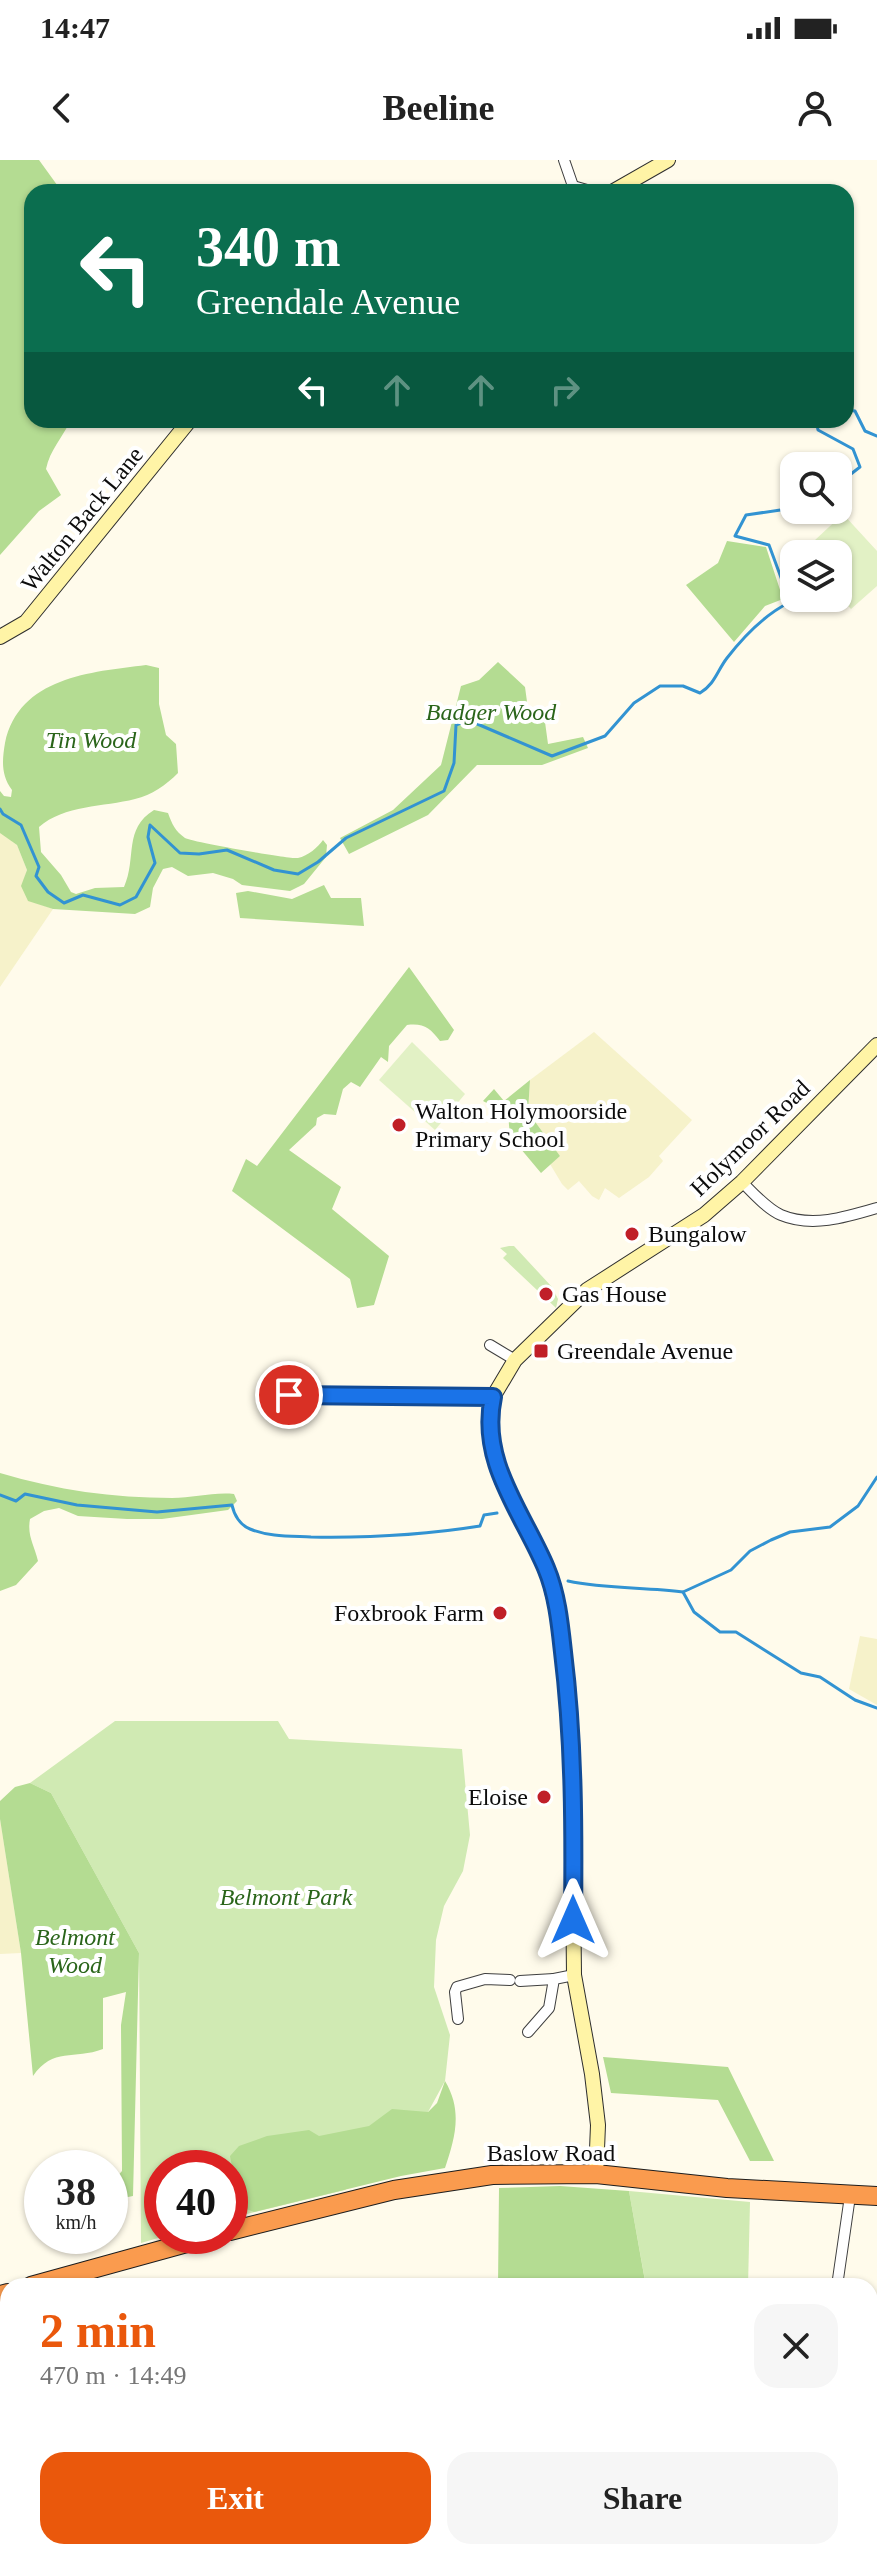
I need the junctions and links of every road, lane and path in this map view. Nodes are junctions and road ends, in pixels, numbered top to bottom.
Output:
1 (564, 160) edge
2 (668, 160) edge
3 (571, 184) edge
4 (626, 184) edge
5 (184, 428) edge
6 (0, 637) edge
7 (877, 1045) edge
8 (742, 1182) junction
9 (877, 1208) edge
10 (490, 1345) dead end
11 (515, 1360) junction
12 (268, 1395) dead end
13 (493, 1397) junction
14 (574, 1975) junction
15 (554, 1979) junction
16 (458, 2019) dead end
17 (528, 2032) dead end
18 (596, 2174) junction
19 (850, 2196) junction
20 (877, 2196) edge
21 (248, 2226) edge
22 (144, 2253) edge
23 (59, 2278) edge
24 (838, 2278) edge

1 - 3 street
2 - 4 street
5 - 6 street, Walton Back Lane
7 - 8 street, Holymoor Road
8 - 9 street
8 - 11 street, Holymoor Road
10 - 11 street
11 - 13 street, Holymoor Road
12 - 13 street
13 - 14 street, Holymoor Road
14 - 15 street
14 - 18 street, Holymoor Road
15 - 16 street
15 - 17 street
18 - 19 highway, Baslow Road
18 - 21 highway, Baslow Road
19 - 20 highway, Baslow Road
19 - 24 street
22 - 23 highway

